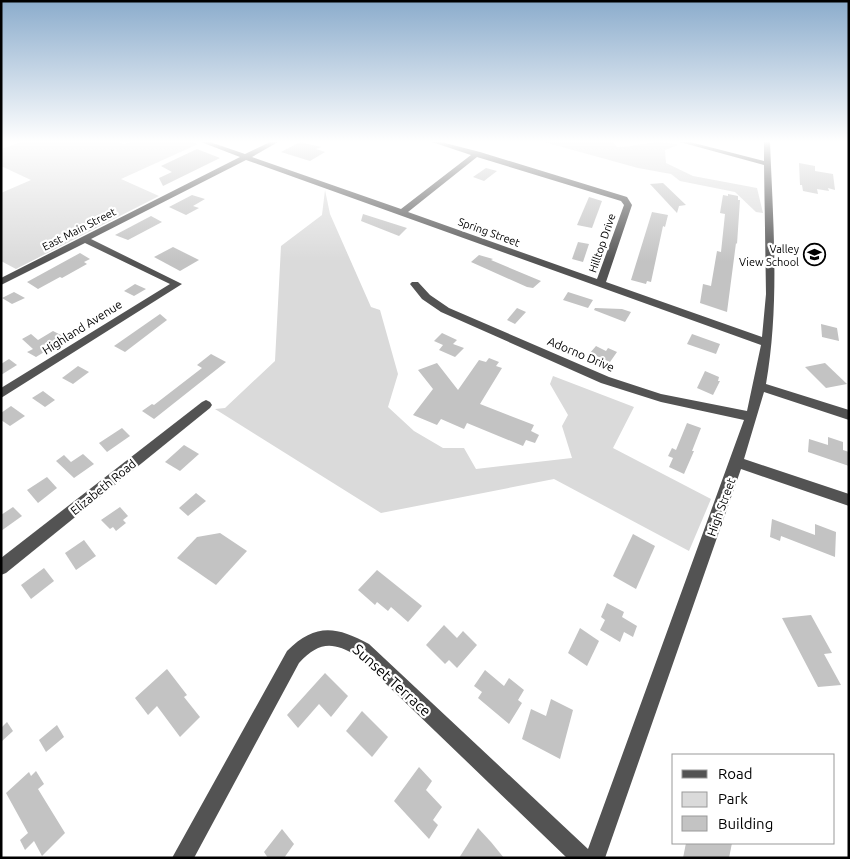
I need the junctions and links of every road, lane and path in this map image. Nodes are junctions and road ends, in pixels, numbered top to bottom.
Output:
1 (195, 182) edge
2 (317, 182) edge
3 (441, 182) edge
4 (569, 182) edge
5 (768, 182) edge
6 (401, 213) junction
7 (84, 239) junction
8 (1, 282) edge
9 (415, 284) dead end
10 (600, 284) junction
11 (767, 343) junction
12 (760, 386) junction
13 (1, 394) edge
14 (206, 405) dead end
15 (849, 415) edge
16 (752, 417) junction
17 (737, 462) junction
18 (849, 500) edge
19 (1, 568) edge
20 (182, 858) edge
21 (582, 858) edge
22 (595, 858) edge

1 - 7 street, East Main Street
2 - 6 street, Spring Street
3 - 6 street
4 - 10 street, Hilltop Drive
5 - 11 street, High Street
6 - 10 street, Spring Street
7 - 8 street, East Main Street
7 - 13 street, Highland Avenue
9 - 16 street, Adorno Drive
10 - 11 street, Spring Street
11 - 12 street, High Street
12 - 15 street
12 - 16 street, High Street
14 - 19 street, Elizabeth Road
16 - 17 street, High Street
17 - 18 street
17 - 22 street, High Street
20 - 21 street, Sunset Terrace

